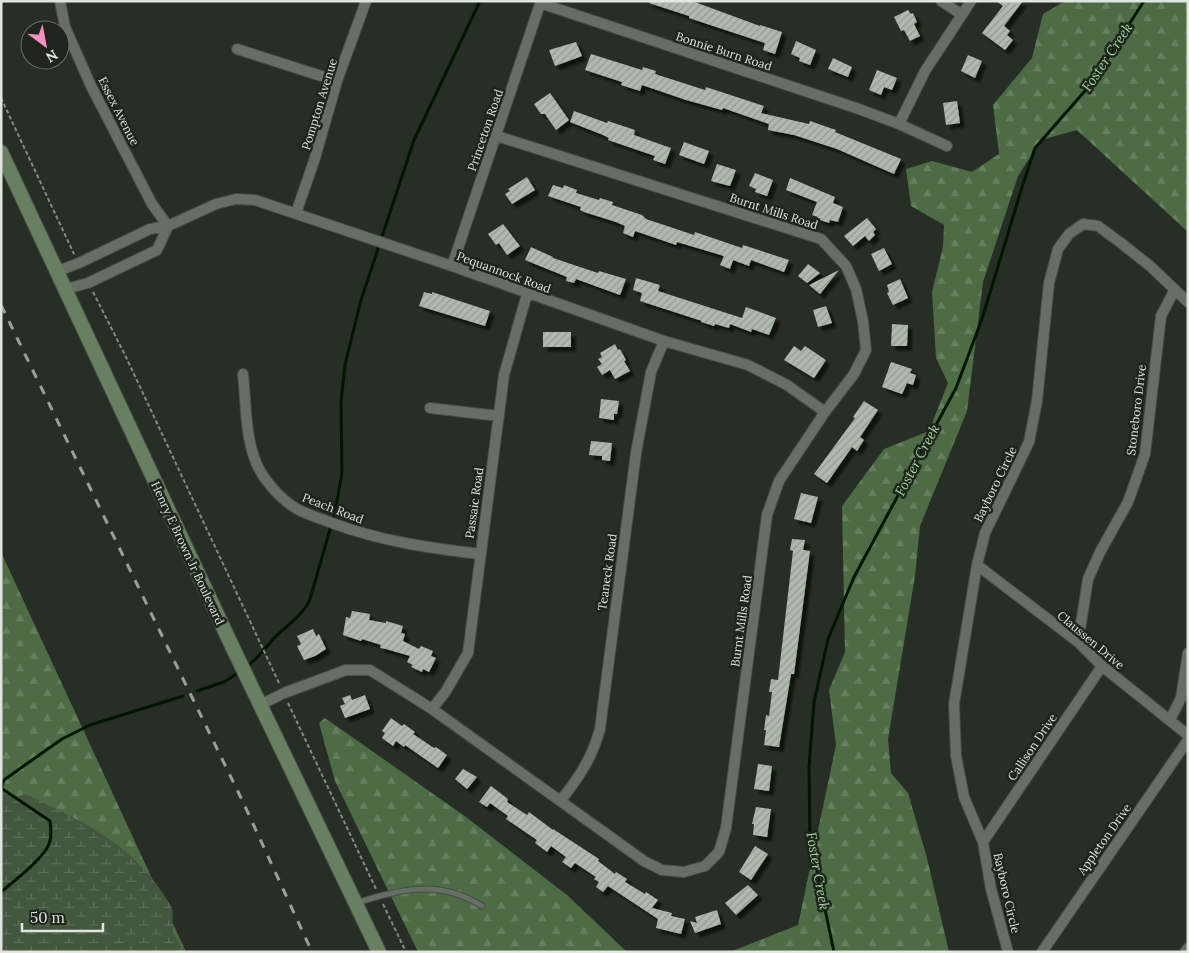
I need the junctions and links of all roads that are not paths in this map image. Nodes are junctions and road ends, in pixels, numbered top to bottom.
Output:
1 (60, 1) edge
2 (366, 1) edge
3 (941, 1) edge
4 (971, 1) edge
5 (541, 2) edge
6 (961, 14) junction
7 (237, 49) dead end
8 (337, 81) junction
9 (899, 124) junction
10 (497, 136) junction
11 (947, 146) dead end
12 (1, 152) edge
13 (296, 213) junction
14 (168, 226) junction
15 (452, 266) junction
16 (58, 271) junction
17 (66, 289) junction
18 (1174, 291) junction
19 (527, 294) junction
20 (1188, 302) edge
21 (664, 341) junction
22 (243, 374) dead end
23 (430, 408) dead end
24 (825, 412) junction
25 (499, 416) junction
26 (480, 554) junction
27 (977, 565) junction
28 (1078, 642) junction
29 (1188, 653) edge
30 (1102, 666) junction
31 (260, 705) junction
32 (432, 709) junction
33 (1170, 720) junction
34 (1188, 736) edge
35 (1188, 740) edge
36 (561, 800) junction
37 (983, 842) junction
38 (356, 903) junction
39 (482, 906) dead end
40 (1188, 948) edge
41 (379, 952) edge
42 (1008, 952) edge
43 (1042, 952) edge
44 (1185, 952) edge

1 - 14 street, Essex Avenue
2 - 8 street, Pompton Avenue
3 - 6 street
4 - 6 street
5 - 9 street, Bonnie Burn Road
5 - 10 street, Princeton Road
6 - 9 street
7 - 8 street
8 - 13 street, Pompton Avenue
9 - 11 street, Bonnie Burn Road
10 - 15 street, Princeton Road
10 - 24 street, Burnt Mills Road
12 - 16 main road, Henry E Brown Jr Boulevard
13 - 14 street, Pequannock Road
13 - 15 street, Pequannock Road
14 - 16 street, Pequannock Road
14 - 17 street
15 - 19 street, Pequannock Road
16 - 17 main road, Henry E Brown Jr Boulevard
17 - 31 main road, Henry E Brown Jr Boulevard
18 - 20 street, Bayboro Circle
18 - 27 street, Bayboro Circle
18 - 28 street, Stoneboro Drive
19 - 21 street, Pequannock Road
19 - 25 street, Passaic Road
21 - 24 street, Pequannock Road
21 - 36 street, Teaneck Road
22 - 26 street, Peach Road
23 - 25 street
24 - 36 street, Burnt Mills Road
25 - 26 street, Passaic Road
26 - 32 street, Passaic Road
27 - 28 street, Claussen Drive
27 - 37 street, Bayboro Circle
28 - 30 street, Claussen Drive
29 - 33 street
30 - 33 street, Claussen Drive
30 - 37 street, Callison Drive
31 - 32 street, Burnt Mills Road
31 - 38 main road, Henry E Brown Jr Boulevard
32 - 36 street, Burnt Mills Road
33 - 34 street, Claussen Drive
35 - 43 street, Appleton Drive
37 - 42 street, Bayboro Circle
38 - 39 lane
38 - 41 main road, Henry E Brown Jr Boulevard
40 - 44 street

